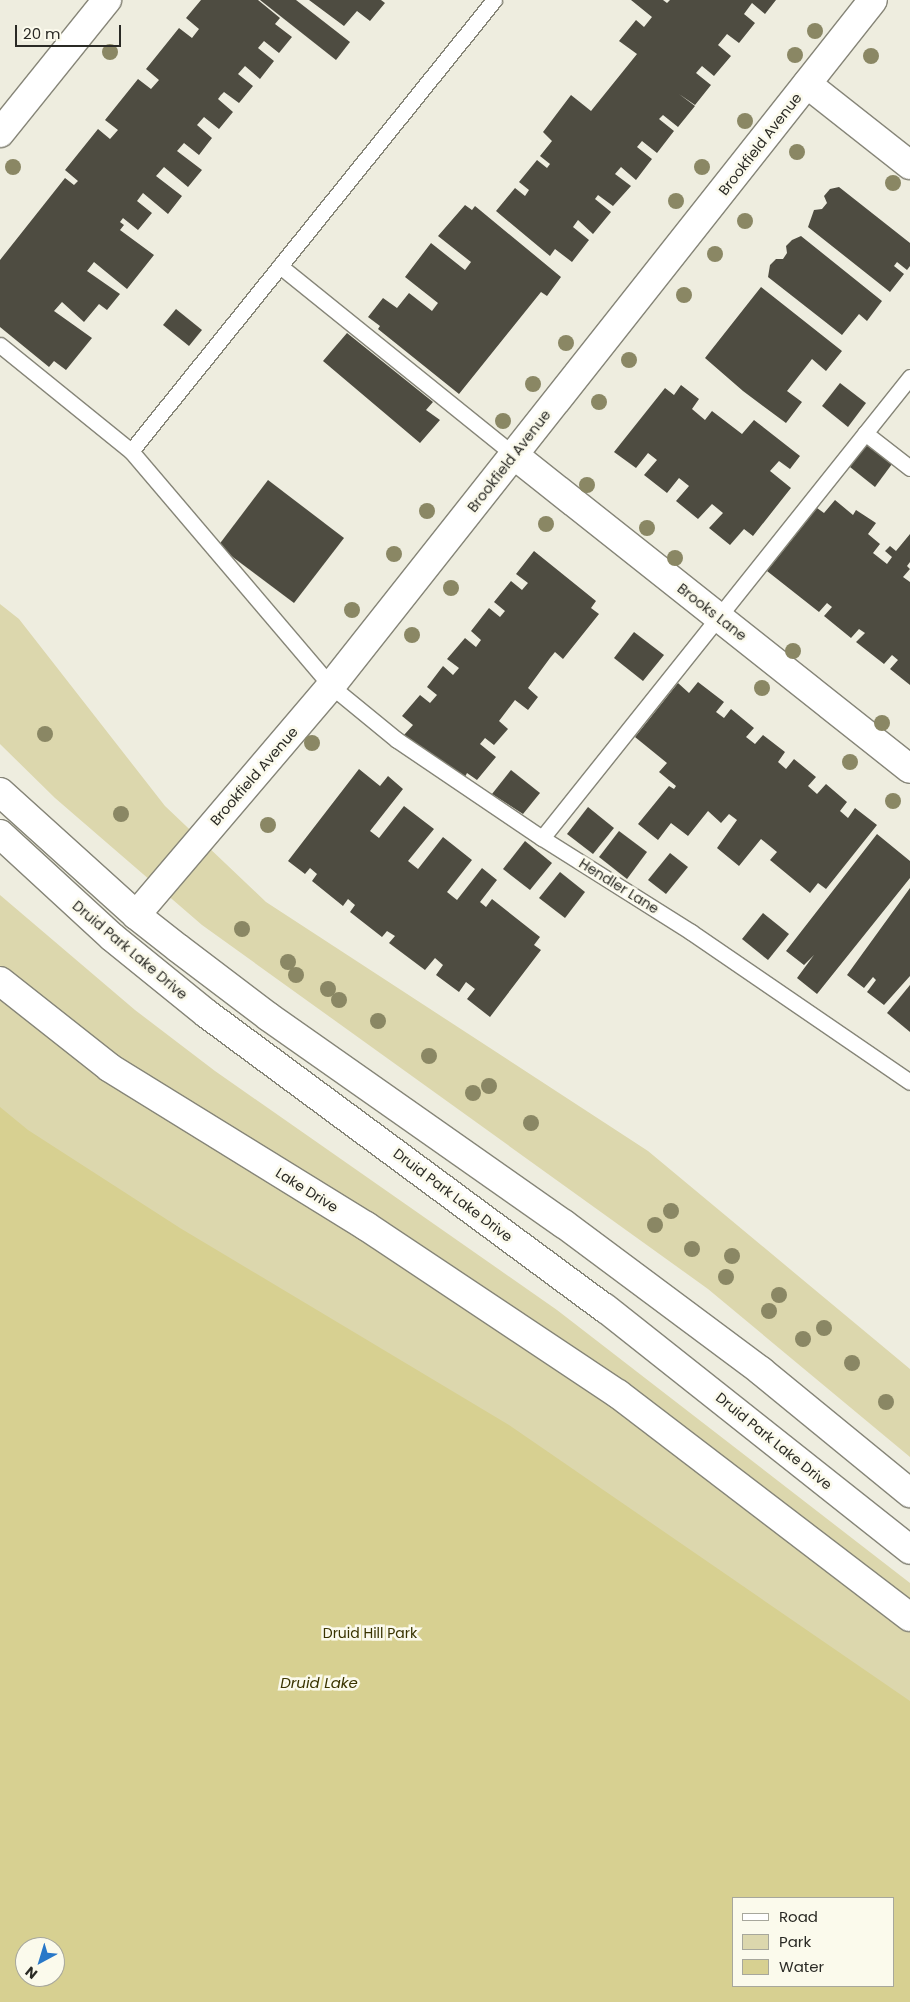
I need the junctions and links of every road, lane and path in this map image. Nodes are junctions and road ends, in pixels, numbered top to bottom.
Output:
1 (107, 0) edge
2 (494, 0) edge
3 (873, 0) edge
4 (808, 84) junction
5 (0, 133) edge
6 (910, 165) edge
7 (280, 266) junction
8 (0, 346) edge
9 (910, 377) edge
10 (865, 433) junction
11 (131, 451) junction
12 (514, 455) junction
13 (910, 468) edge
14 (718, 616) junction
15 (331, 686) junction
16 (910, 769) edge
17 (0, 792) edge
18 (0, 834) edge
19 (542, 838) junction
20 (136, 915) junction
21 (0, 981) edge
22 (910, 1082) edge
23 (910, 1493) edge
24 (910, 1550) edge
25 (910, 1617) edge

1 - 5 street
2 - 7 lane
3 - 4 street, Brookfield Avenue
4 - 6 street
4 - 12 street, Brookfield Avenue
7 - 11 lane
7 - 12 lane
8 - 11 lane, Hendler Lane
9 - 10 lane
10 - 13 lane
10 - 14 lane
11 - 15 lane, Hendler Lane
12 - 14 street, Brooks Lane
12 - 15 street, Brookfield Avenue
14 - 16 street, Brooks Lane
14 - 19 lane
15 - 19 lane, Hendler Lane
15 - 20 street, Brookfield Avenue
17 - 20 street
18 - 24 street, Druid Park Lake Drive
19 - 22 lane, Hendler Lane
20 - 23 street
21 - 25 street, Lake Drive

